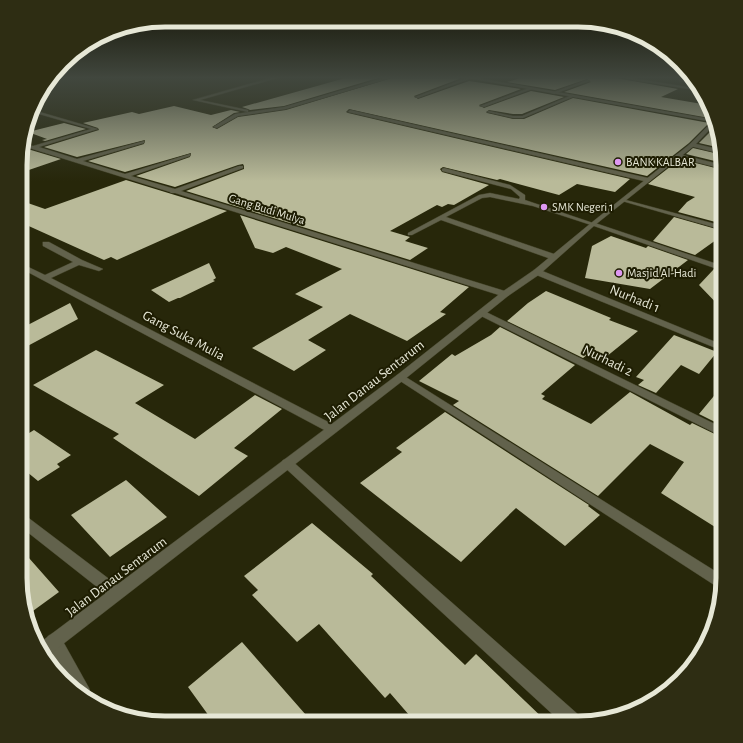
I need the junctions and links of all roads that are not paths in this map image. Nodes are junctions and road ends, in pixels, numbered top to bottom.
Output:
1 (37, 112) edge
2 (248, 112) edge
3 (262, 112) edge
4 (353, 112) edge
5 (489, 112) dead end
6 (536, 112) edge
7 (663, 112) edge
8 (254, 113) junction
9 (708, 120) edge
10 (215, 127) dead end
11 (710, 127) edge
12 (142, 142) dead end
13 (28, 145) edge
14 (692, 145) junction
15 (34, 147) junction
16 (715, 150) edge
17 (188, 155) dead end
18 (678, 156) junction
19 (77, 161) junction
20 (716, 165) edge
21 (241, 167) dead end
22 (444, 170) dead end
23 (125, 176) junction
24 (648, 180) junction
25 (173, 192) junction
26 (624, 200) junction
27 (522, 202) junction
28 (441, 218) junction
29 (592, 224) junction
30 (716, 226) edge
31 (410, 234) dead end
32 (46, 244) dead end
33 (554, 257) junction
34 (79, 262) junction
35 (716, 267) edge
36 (99, 268) dead end
37 (27, 269) edge
38 (537, 272) junction
39 (45, 278) junction
40 (505, 294) junction
41 (482, 313) junction
42 (716, 345) edge
43 (401, 377) junction
44 (332, 429) junction
45 (716, 430) edge
46 (287, 463) junction
47 (27, 525) edge
48 (716, 580) edge
49 (116, 593) junction
50 (48, 646) edge
51 (75, 683) edge
52 (567, 716) edge

1 - 15 street
2 - 8 street
3 - 8 street
4 - 24 street
5 - 6 street
7 - 9 street
8 - 10 street
11 - 14 street, Jalan Danau Sentarum
12 - 19 street
13 - 15 street, Gang Budi Mulya
14 - 16 street
14 - 18 street, Jalan Danau Sentarum
15 - 19 street, Gang Budi Mulya
17 - 23 street
18 - 20 street
18 - 24 street, Jalan Danau Sentarum
19 - 23 street, Gang Budi Mulya
21 - 25 street
22 - 27 street
23 - 25 street, Gang Budi Mulya
24 - 26 street, Jalan Danau Sentarum
25 - 40 street, Gang Budi Mulya
26 - 29 street, Jalan Danau Sentarum
26 - 30 street
27 - 28 street
27 - 29 street
28 - 31 street
28 - 33 street
29 - 33 street, Jalan Danau Sentarum
29 - 35 street
32 - 34 street
33 - 38 street, Jalan Danau Sentarum
34 - 36 street
34 - 39 street
37 - 39 street, Gang Suka Mulia
38 - 40 street, Jalan Danau Sentarum
38 - 42 street, Nurhadi 1
39 - 44 street, Gang Suka Mulia
40 - 41 street, Jalan Danau Sentarum
41 - 43 street, Jalan Danau Sentarum
41 - 45 street, Nurhadi 2
43 - 44 street, Jalan Danau Sentarum
43 - 48 street
44 - 46 street, Jalan Danau Sentarum
46 - 49 street, Jalan Danau Sentarum
46 - 52 street
47 - 49 street
49 - 50 street, Jalan Danau Sentarum
50 - 51 street

